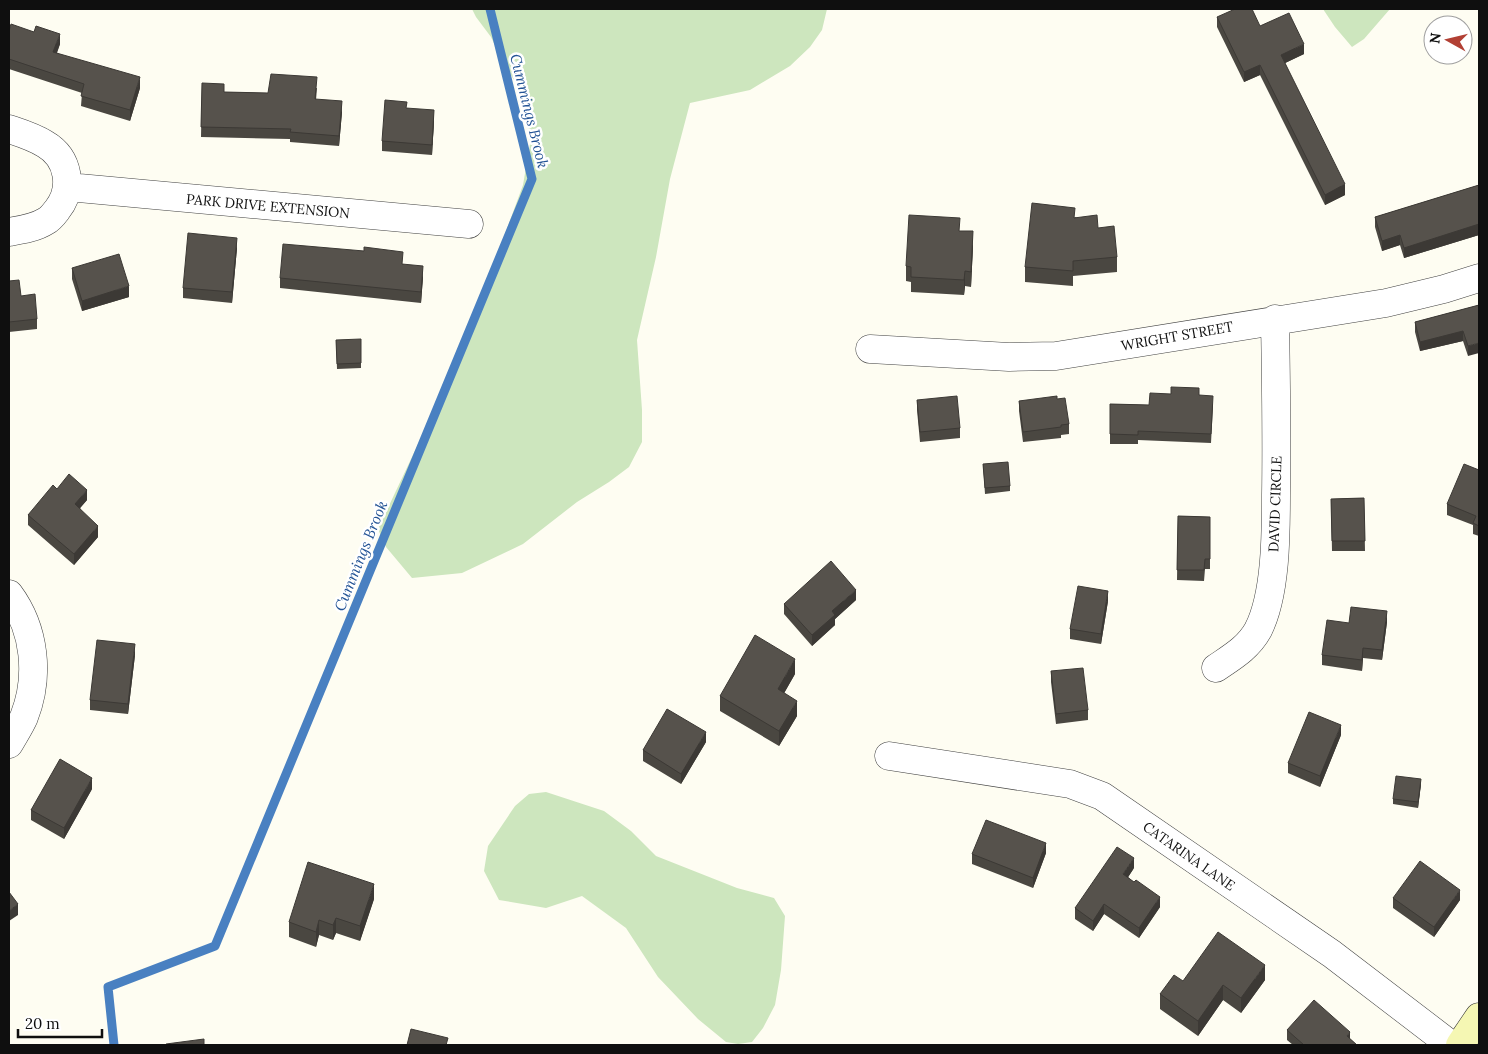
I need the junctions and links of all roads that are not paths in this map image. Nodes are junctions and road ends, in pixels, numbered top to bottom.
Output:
1 (9, 129) edge
2 (68, 187) junction
3 (469, 224) dead end
4 (9, 232) edge
5 (1479, 278) edge
6 (1276, 320) junction
7 (870, 349) dead end
8 (9, 594) edge
9 (1216, 668) dead end
10 (9, 744) edge
11 (889, 756) dead end
12 (1479, 1017) edge
13 (1451, 1045) edge
14 (1460, 1045) edge

1 - 2 street
2 - 3 street, PARK DRIVE EXTENSION
2 - 4 street
5 - 6 street, WRIGHT STREET
6 - 7 street, WRIGHT STREET
6 - 9 street, DAVID CIRCLE
8 - 10 street
11 - 13 street, CATARINA LANE
12 - 14 main road

